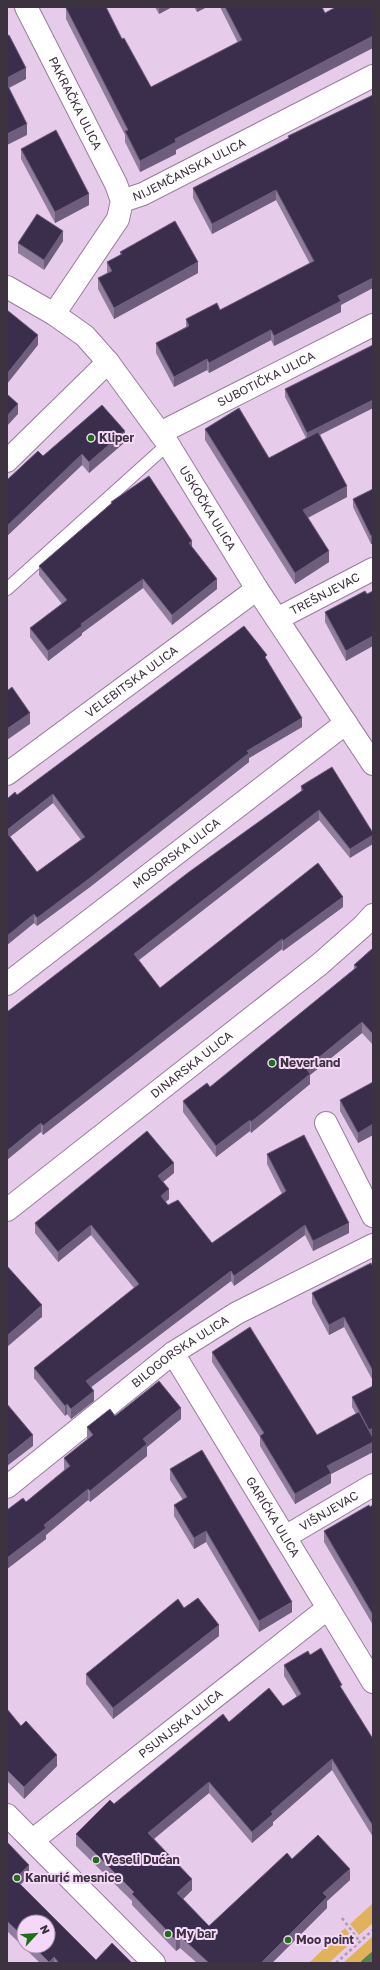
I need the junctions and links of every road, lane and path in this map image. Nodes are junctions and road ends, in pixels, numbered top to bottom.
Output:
1 (26, 7) edge
2 (373, 76) edge
3 (122, 201) junction
4 (7, 287) edge
5 (54, 314) junction
6 (373, 325) edge
7 (108, 362) junction
8 (164, 438) junction
9 (7, 461) edge
10 (373, 569) edge
11 (257, 589) junction
12 (7, 590) edge
13 (277, 618) junction
14 (346, 724) junction
15 (373, 764) edge
16 (7, 774) edge
17 (373, 915) edge
18 (7, 984) edge
19 (326, 1123) dead end
20 (7, 1210) edge
21 (373, 1216) edge
22 (373, 1245) edge
23 (173, 1353) junction
24 (373, 1484) edge
25 (7, 1487) edge
26 (285, 1537) junction
27 (328, 1608) junction
28 (373, 1682) edge
29 (7, 1815) edge
30 (33, 1840) junction
31 (342, 1918) dead end
32 (373, 1930) edge
33 (360, 1942) junction
34 (154, 1963) edge
35 (336, 1963) edge

1 - 3 street, PAKRAČKA ULICA
2 - 3 street, NIJEMČANSKA ULICA
3 - 5 street, NIJEMČANSKA ULICA
4 - 5 street, USKOČKA ULICA
5 - 7 street, USKOČKA ULICA
6 - 8 street, SUBOTIČKA ULICA
7 - 8 street, USKOČKA ULICA
7 - 9 street
8 - 11 street, USKOČKA ULICA
8 - 12 lane
10 - 13 street, TREŠNJEVAC
11 - 13 street, USKOČKA ULICA
11 - 16 street, VELEBITSKA ULICA
13 - 14 street, USKOČKA ULICA
14 - 15 street, USKOČKA ULICA
14 - 18 street, MOSORSKA ULICA
17 - 20 street, DINARSKA ULICA
19 - 21 street
22 - 23 street, BILOGORSKA ULICA
23 - 25 street, BILOGORSKA ULICA
23 - 26 street, GARIĆKA ULICA
24 - 26 street, VIŠNJEVAC
26 - 27 street, GARIĆKA ULICA
27 - 28 street, GARIĆKA ULICA
27 - 30 street, PSUNJSKA ULICA
29 - 30 street
30 - 34 street
31 - 33 path
32 - 33 path
33 - 35 path

